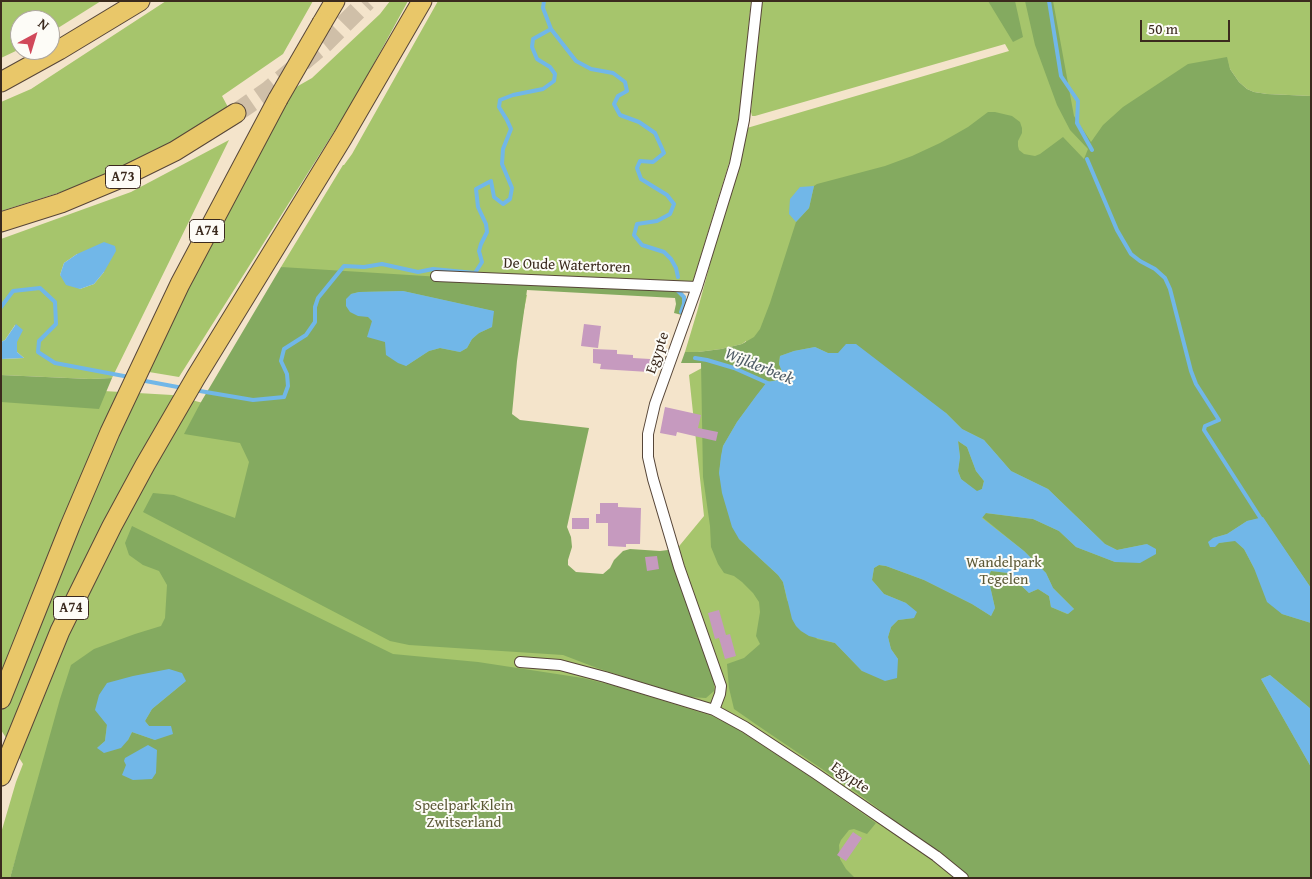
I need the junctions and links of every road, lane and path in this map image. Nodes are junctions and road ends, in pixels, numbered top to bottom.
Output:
1 (140, 1) edge
2 (335, 1) edge
3 (422, 1) edge
4 (757, 1) edge
5 (1, 82) edge
6 (236, 113) tunnel mouth
7 (1, 222) edge
8 (436, 276) dead end
9 (697, 287) junction
10 (520, 662) dead end
11 (1, 699) edge
12 (714, 710) junction
13 (1, 776) edge
14 (963, 878) edge

1 - 5 highway
2 - 11 highway, A74, bridge
3 - 13 highway, A74
4 - 9 street, Egypte
6 - 7 highway, A73
8 - 9 street, De Oude Watertoren
9 - 12 street, Egypte
10 - 12 street, Egypte
12 - 14 street, Egypte

